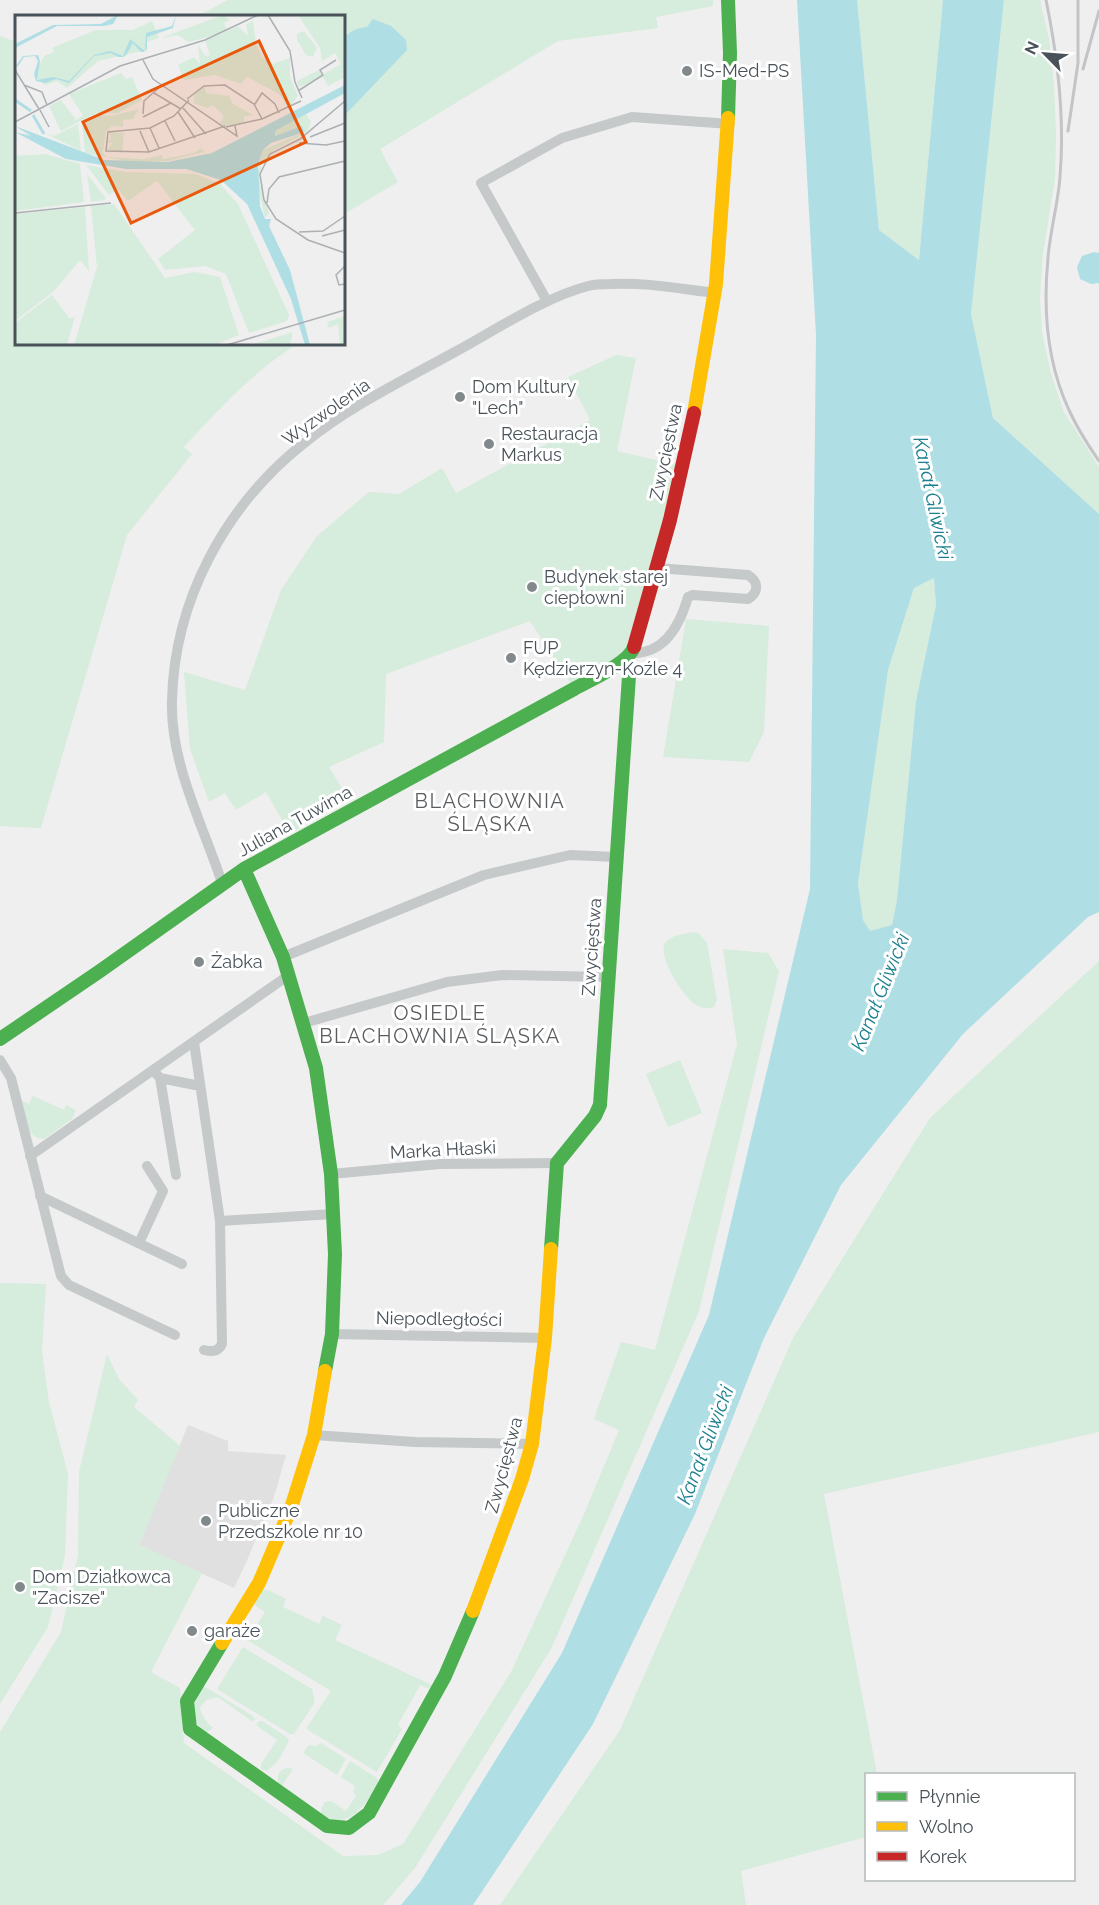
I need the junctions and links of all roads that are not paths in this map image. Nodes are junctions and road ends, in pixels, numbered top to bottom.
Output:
1 (728, 0) edge
2 (730, 124) junction
3 (715, 293) junction
4 (547, 302) junction
5 (658, 568) junction
6 (628, 657) junction
7 (617, 857) junction
8 (244, 869) junction
9 (222, 882) junction
10 (284, 957) junction
11 (289, 975) junction
12 (608, 978) junction
13 (304, 1023) junction
14 (0, 1039) edge
15 (194, 1042) junction
16 (0, 1060) edge
17 (156, 1074) junction
18 (200, 1084) junction
19 (30, 1156) junction
20 (557, 1163) junction
21 (147, 1166) dead end
22 (331, 1174) junction
23 (176, 1175) dead end
24 (40, 1196) junction
25 (333, 1214) junction
26 (220, 1221) junction
27 (139, 1243) junction
28 (182, 1264) dead end
29 (332, 1334) junction
30 (175, 1335) dead end
31 (545, 1338) junction
32 (204, 1350) dead end
33 (314, 1435) junction
34 (532, 1444) junction

1 - 2 street, Zwycięstwa
2 - 3 street, Zwycięstwa
2 - 4 street
3 - 4 street, Wyzwolenia
3 - 5 street, Zwycięstwa
4 - 9 street, Wyzwolenia
5 - 6 street, Zwycięstwa
5 - 6 street
6 - 7 street, Zwycięstwa
6 - 8 street, Juliana Tuwima
7 - 10 street
7 - 12 street, Zwycięstwa
8 - 9 street, Juliana Tuwima
8 - 10 street
9 - 14 street, Juliana Tuwima
10 - 11 street
11 - 13 street
11 - 15 street
12 - 13 street
12 - 20 street, Zwycięstwa
13 - 22 street
15 - 17 street
15 - 18 street
16 - 19 street
17 - 18 street
17 - 19 street
17 - 23 street
18 - 26 street
19 - 24 street
20 - 22 street, Marka Hłaski
20 - 31 street, Zwycięstwa
21 - 27 street
22 - 25 street
24 - 27 street
24 - 30 street
25 - 26 street
25 - 29 street
26 - 32 street
27 - 28 street
29 - 31 street, Niepodległości
29 - 33 street
31 - 34 street, Zwycięstwa
33 - 34 street
33 - 34 street, Zwycięstwa

